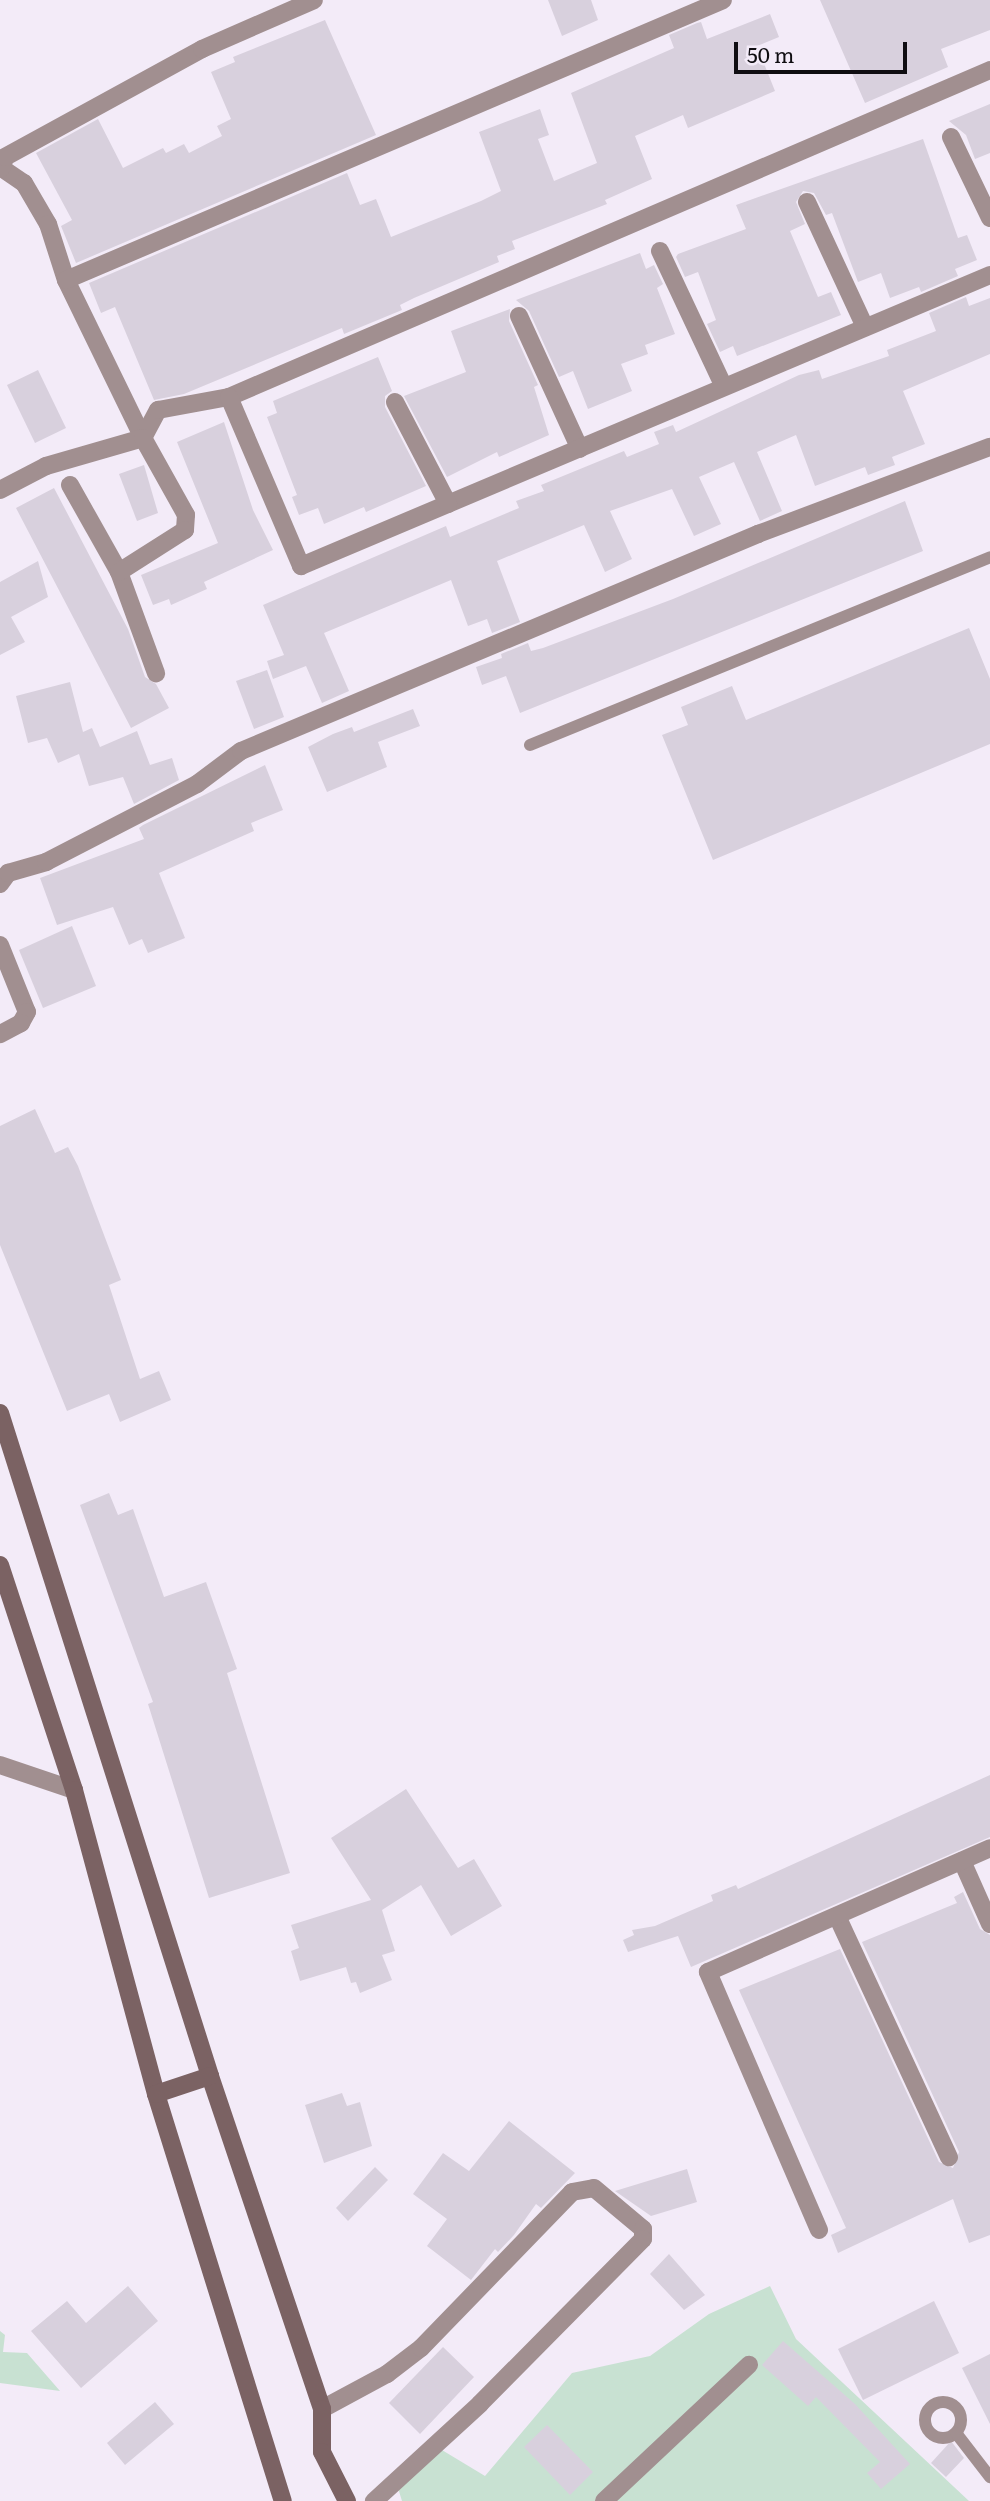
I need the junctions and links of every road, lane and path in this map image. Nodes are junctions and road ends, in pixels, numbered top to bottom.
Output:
1 (314, 0) edge
2 (723, 0) edge
3 (990, 70) edge
4 (951, 136) dead end
5 (1, 167) edge
6 (807, 202) dead end
7 (990, 218) edge
8 (660, 251) dead end
9 (990, 275) edge
10 (66, 280) junction
11 (519, 316) dead end
12 (865, 327) junction
13 (724, 387) junction
14 (229, 397) junction
15 (395, 402) dead end
16 (144, 438) junction
17 (990, 447) edge
18 (580, 449) junction
19 (70, 485) dead end
20 (0, 490) edge
21 (448, 504) junction
22 (990, 557) edge
23 (120, 572) junction
24 (156, 674) dead end
25 (530, 746) dead end
26 (0, 884) edge
27 (0, 945) edge
28 (0, 1034) edge
29 (0, 1413) edge
30 (0, 1565) edge
31 (0, 1765) edge
32 (74, 1790) junction
33 (990, 1848) edge
34 (962, 1861) junction
35 (837, 1916) junction
36 (990, 1924) edge
37 (210, 2076) junction
38 (156, 2094) junction
39 (949, 2157) dead end
40 (819, 2230) dead end
41 (749, 2365) dead end
42 (323, 2409) junction
43 (956, 2433) dead end
44 (990, 2477) edge
45 (283, 2501) edge
46 (347, 2501) edge
47 (374, 2501) edge
48 (604, 2501) edge

1 - 5 street
2 - 10 street
3 - 14 street
4 - 7 street
5 - 10 street
6 - 12 street
8 - 13 street
9 - 12 street
10 - 16 street
11 - 18 street
12 - 13 street
13 - 18 street
14 - 16 street
14 - 21 street
15 - 21 street
16 - 20 street
16 - 23 street
17 - 26 street
18 - 21 street
19 - 23 street
22 - 25 lane
23 - 24 street
27 - 28 street
29 - 37 main road
30 - 32 main road
31 - 32 street
32 - 38 main road
33 - 34 street
34 - 35 street
34 - 36 street
35 - 39 street
35 - 40 street
37 - 38 main road
37 - 42 main road
38 - 45 main road
41 - 48 street
42 - 46 main road
42 - 47 street
43 - 44 lane

